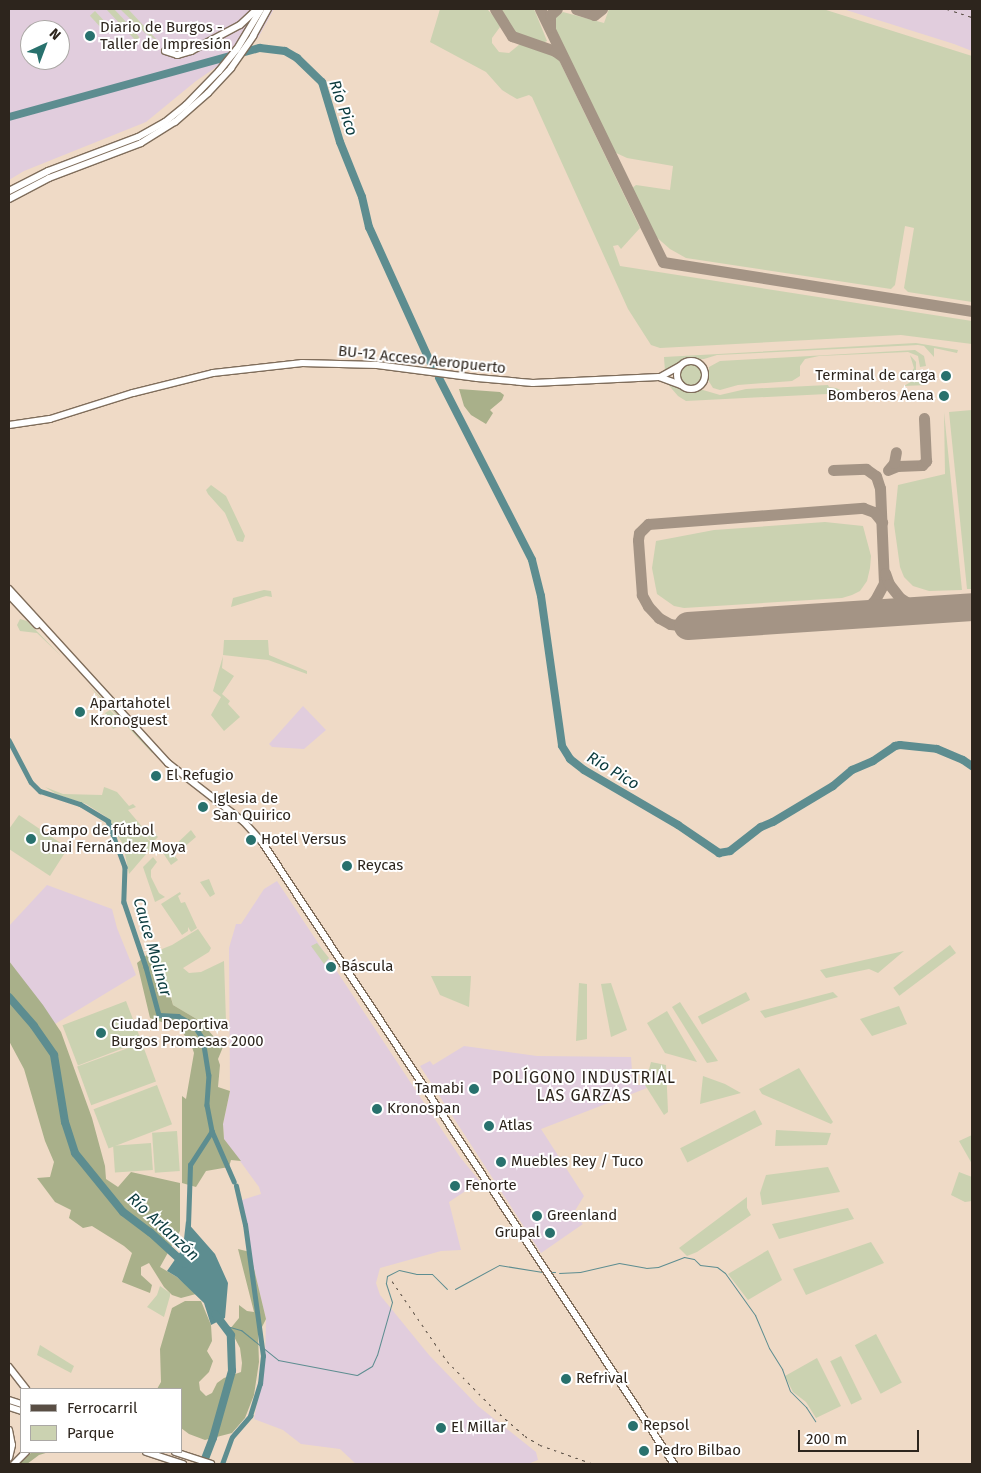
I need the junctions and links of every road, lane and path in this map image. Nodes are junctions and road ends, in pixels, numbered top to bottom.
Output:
1 (257, 9) edge
2 (261, 9) edge
3 (268, 9) edge
4 (165, 51) dead end
5 (9, 191) edge
6 (9, 199) edge
7 (681, 365) junction
8 (659, 377) junction
9 (682, 386) junction
10 (9, 425) edge
11 (9, 589) edge
12 (9, 595) edge
13 (80, 668) junction
14 (9, 1367) edge
15 (25, 1388) edge
16 (9, 1430) edge
17 (25, 1453) edge
18 (149, 1453) edge
19 (177, 1453) edge
20 (9, 1458) edge
21 (14, 1464) edge
22 (183, 1464) edge
23 (212, 1464) edge
24 (674, 1464) edge

1 - 4 highway
2 - 5 highway
3 - 6 highway
7 - 8 highway, BU-12 Acceso Aeropuerto
7 - 9 highway
7 - 9 highway
8 - 9 highway, BU-12 Acceso Aeropuerto
8 - 10 highway, BU-12 Acceso Aeropuerto
11 - 13 highway
12 - 13 highway
13 - 24 highway
14 - 15 highway
16 - 20 highway
17 - 21 highway
18 - 22 highway
19 - 23 highway

